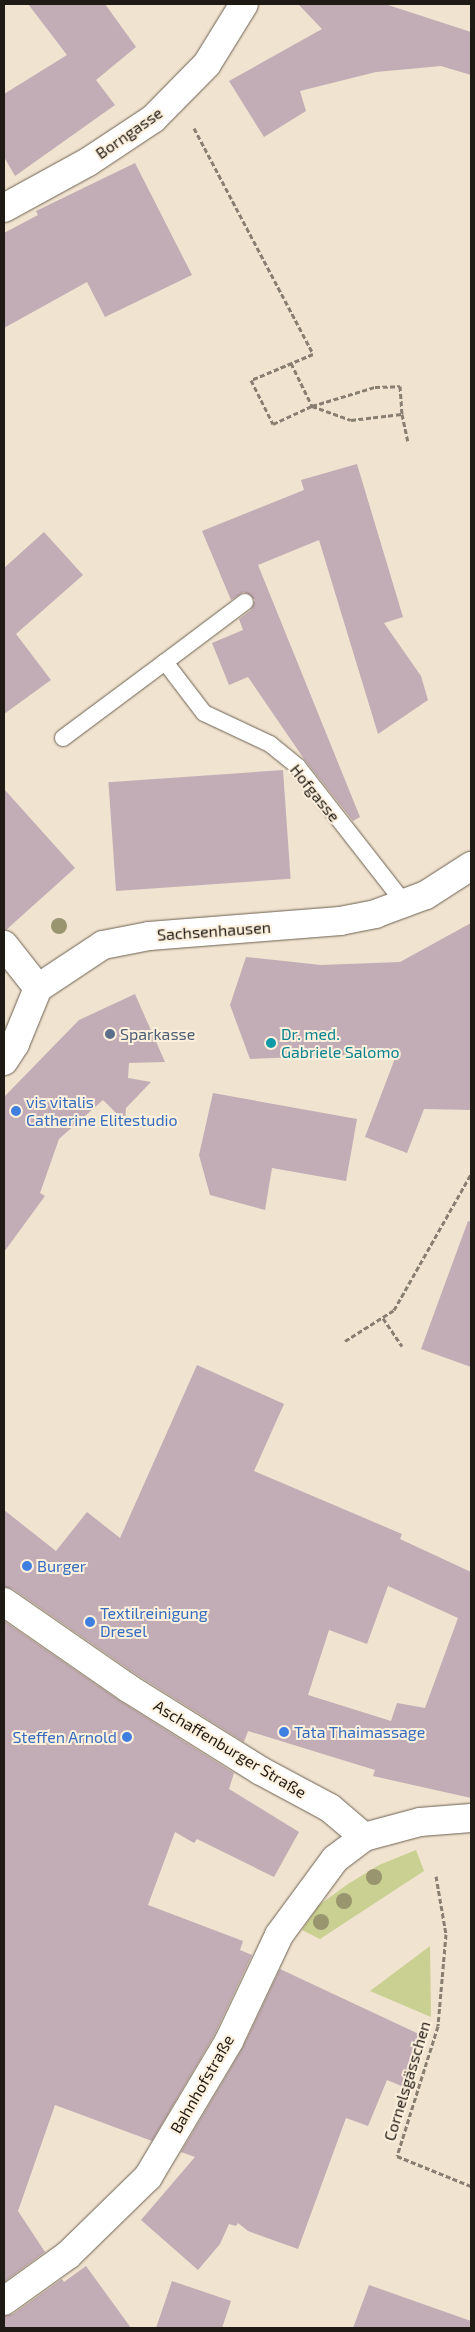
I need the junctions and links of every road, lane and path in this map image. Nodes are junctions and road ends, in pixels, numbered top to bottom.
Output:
1 (244, 4) edge
2 (178, 97) junction
3 (4, 208) edge
4 (291, 363) junction
5 (312, 406) junction
6 (402, 414) junction
7 (408, 443) dead end
8 (245, 602) dead end
9 (165, 662) junction
10 (63, 738) dead end
11 (471, 866) edge
12 (406, 905) junction
13 (4, 946) edge
14 (38, 988) junction
15 (4, 1061) edge
16 (471, 1174) edge
17 (383, 1318) junction
18 (345, 1341) dead end
19 (402, 1346) dead end
20 (4, 1602) edge
21 (471, 1818) edge
22 (364, 1837) junction
23 (436, 1876) dead end
24 (471, 2186) edge
25 (4, 2302) edge

1 - 2 street, Borngasse
2 - 3 street, Borngasse
2 - 4 path
4 - 5 path
4 - 5 path
5 - 6 path
5 - 6 path
6 - 7 path
8 - 9 lane
9 - 10 lane
9 - 12 lane, Hofgasse
11 - 12 street, Sachsenhausen
12 - 14 street, Sachsenhausen
13 - 14 street
14 - 15 street
16 - 17 path
17 - 18 path
17 - 19 path
20 - 22 street, Aschaffenburger Straße
21 - 22 street
22 - 25 street, Bahnhofstraße
23 - 24 path, Cornelsgässchen

